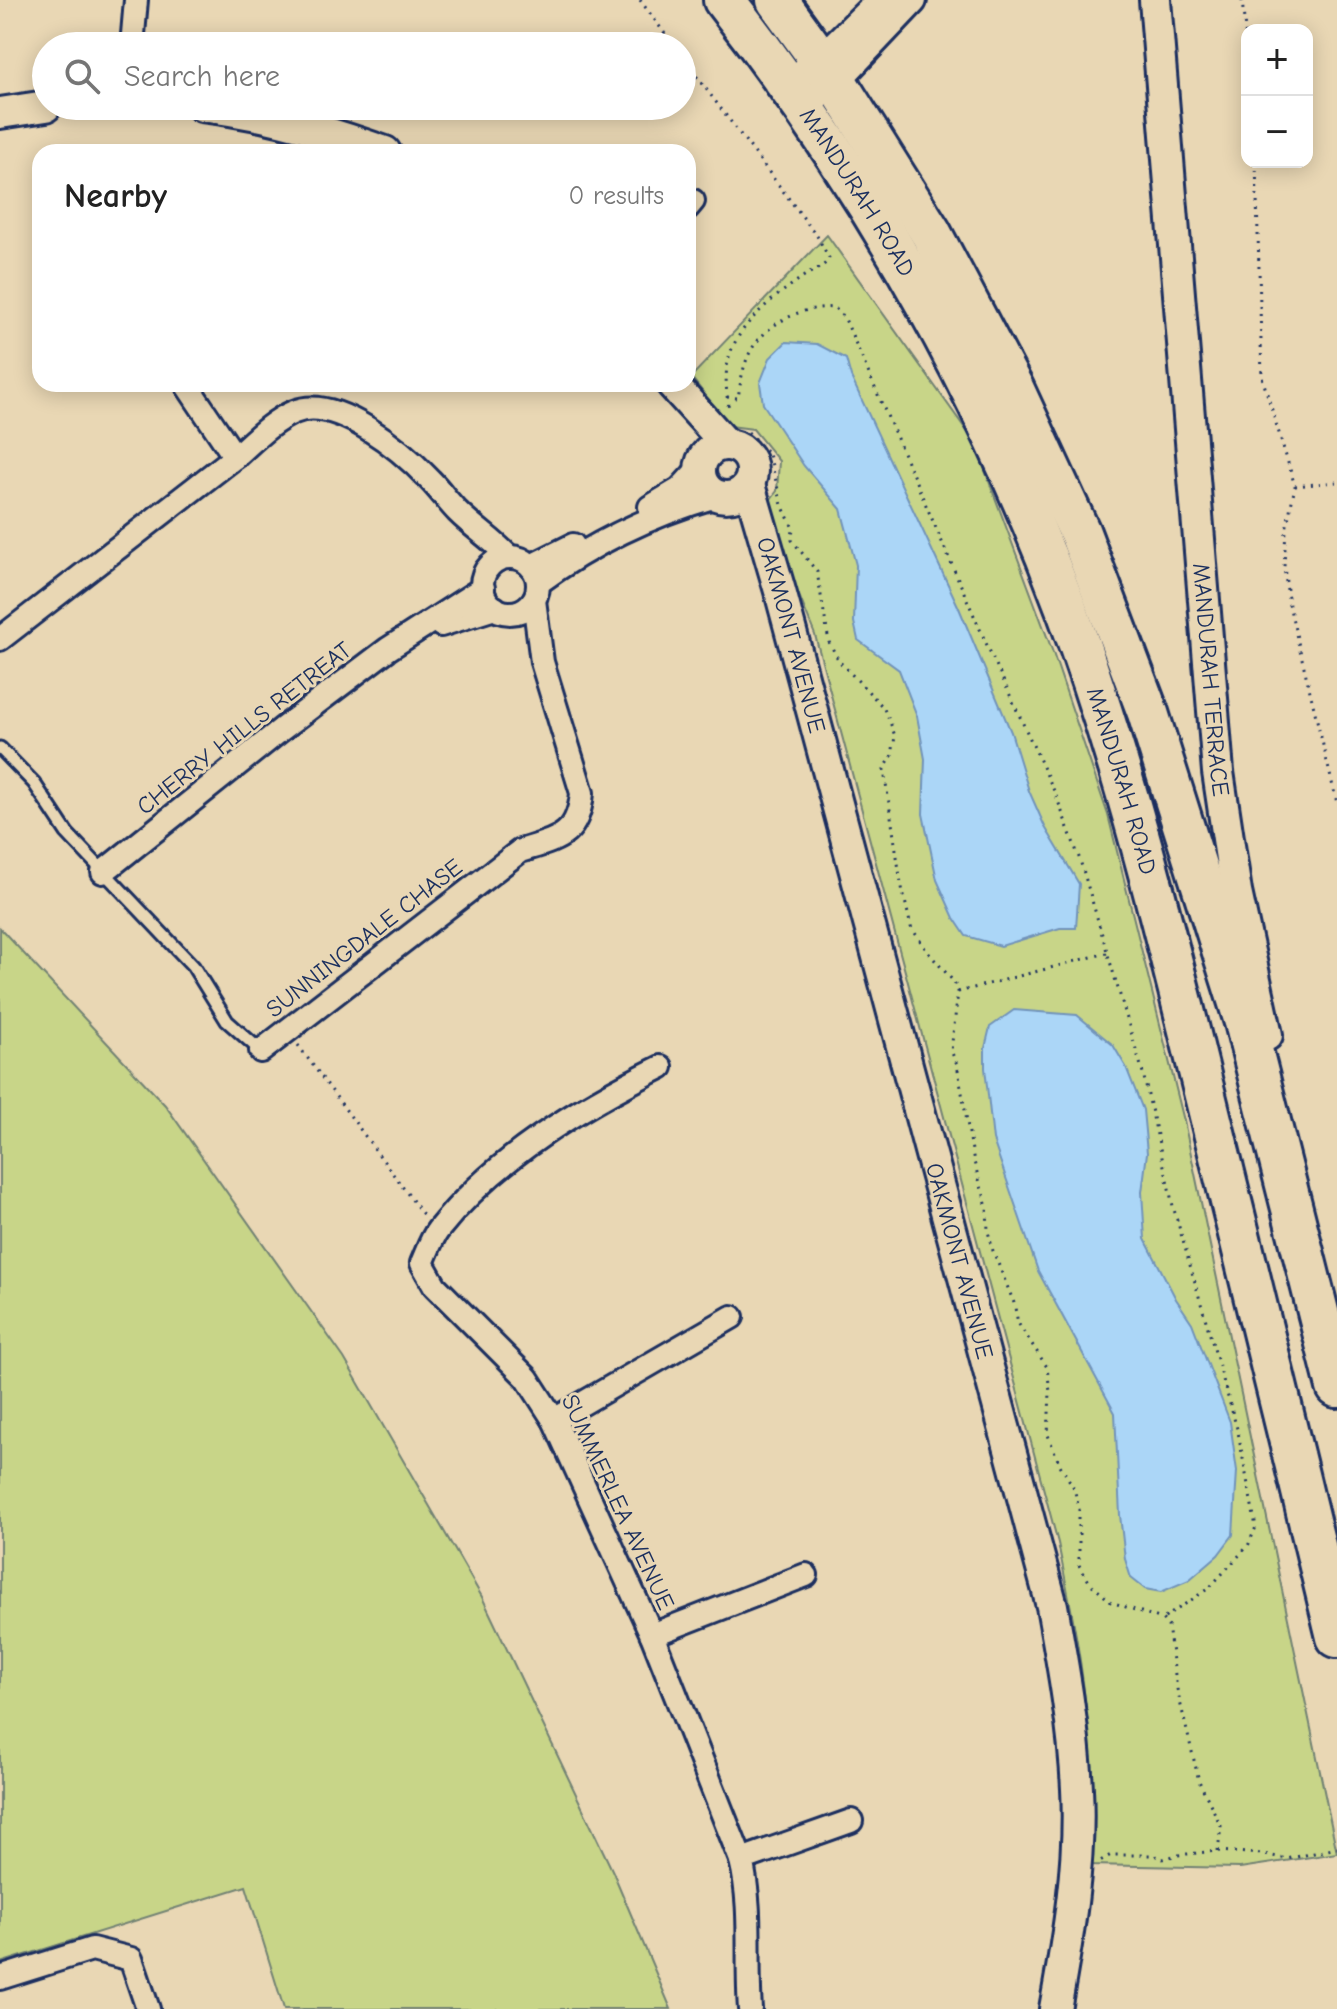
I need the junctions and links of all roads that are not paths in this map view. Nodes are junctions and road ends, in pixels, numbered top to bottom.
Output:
1 (136, 0) edge
2 (724, 0) edge
3 (777, 0) edge
4 (883, 0) edge
5 (911, 0) edge
6 (1155, 0) edge
7 (133, 32) edge
8 (828, 70) junction
9 (796, 95) junction
10 (32, 108) edge
11 (0, 113) edge
12 (278, 120) edge
13 (363, 144) edge
14 (191, 392) edge
15 (677, 392) edge
16 (714, 444) junction
17 (235, 457) junction
18 (730, 493) junction
19 (493, 571) junction
20 (535, 583) junction
21 (503, 611) junction
22 (420, 631) junction
23 (0, 639) edge
24 (542, 662) junction
25 (0, 748) edge
26 (103, 872) junction
27 (261, 1051) joint
28 (661, 1067) dead end
29 (732, 1317) dead end
30 (1333, 1369) edge
31 (554, 1420) junction
32 (806, 1575) dead end
33 (652, 1635) junction
34 (1337, 1637) edge
35 (851, 1821) dead end
36 (741, 1860) junction
37 (0, 1978) edge
38 (148, 2009) edge
39 (750, 2009) edge
40 (1055, 2009) edge

1 - 7 street
2 - 9 highway, MANDURAH ROAD
3 - 8 highway, MANDURAH ROAD
4 - 8 street
5 - 8 street
6 - 30 street, MANDURAH TERRACE
8 - 9 street
8 - 30 highway, MANDURAH ROAD
9 - 34 highway, MANDURAH ROAD
10 - 11 street
12 - 13 street
14 - 17 street
15 - 16 street
16 - 18 street
16 - 18 street
16 - 20 street
17 - 19 street
17 - 23 street
18 - 20 street
18 - 40 street, OAKMONT AVENUE
19 - 20 street
19 - 21 street
19 - 22 street, CHERRY HILLS RETREAT
20 - 21 street
20 - 24 street, SUNNINGDALE CHASE
21 - 22 street, CHERRY HILLS RETREAT
21 - 24 street, SUNNINGDALE CHASE
22 - 26 street, CHERRY HILLS RETREAT
24 - 27 street, SUNNINGDALE CHASE
25 - 26 lane, SUNNINGDALE CHASE
26 - 27 lane, SUNNINGDALE CHASE
28 - 31 street, SUMMERLEA AVENUE
29 - 31 street
31 - 33 street, SUMMERLEA AVENUE
32 - 33 street
33 - 36 street, SUMMERLEA AVENUE
35 - 36 street
36 - 39 street, SUMMERLEA AVENUE
37 - 38 street

